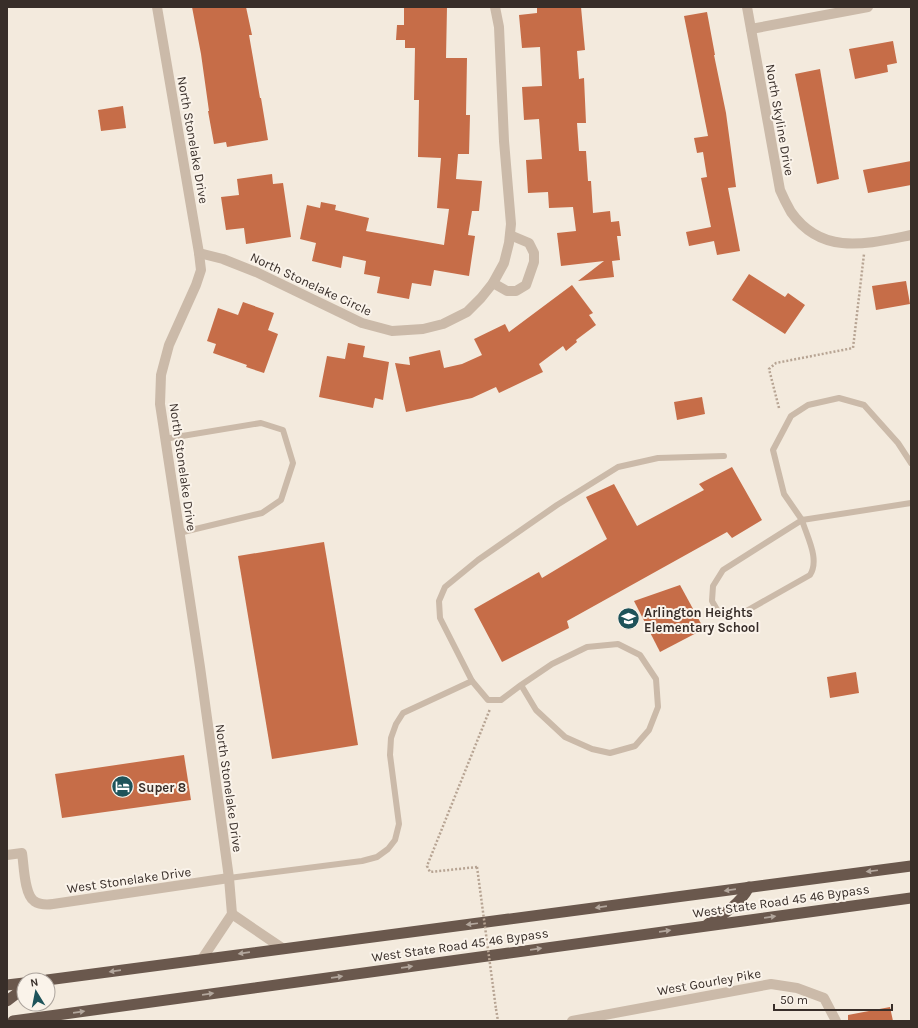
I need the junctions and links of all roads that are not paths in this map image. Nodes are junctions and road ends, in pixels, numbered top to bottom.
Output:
1 (157, 7) edge
2 (495, 7) edge
3 (747, 7) edge
4 (868, 7) edge
5 (751, 29) junction
6 (510, 235) junction
7 (911, 235) edge
8 (199, 253) junction
9 (493, 283) junction
10 (164, 439) junction
11 (724, 456) dead end
12 (911, 463) edge
13 (911, 503) edge
14 (802, 520) junction
15 (179, 533) junction
16 (472, 681) junction
17 (521, 685) junction
18 (7, 855) edge
19 (911, 866) edge
20 (229, 878) junction
21 (749, 887) junction
22 (911, 898) edge
23 (232, 914) junction
24 (704, 926) junction
25 (282, 948) junction
26 (202, 959) junction
27 (56, 979) edge
28 (16, 994) edge
29 (7, 1001) edge
30 (13, 1021) edge
31 (572, 1021) edge
32 (836, 1021) edge

1 - 8 street, North Stonelake Drive
2 - 6 street, North Stonelake Circle
3 - 5 street, North Skyline Drive
4 - 5 street
5 - 7 street, North Skyline Drive
6 - 9 street, North Stonelake Circle
6 - 9 street
8 - 9 street, North Stonelake Circle
8 - 10 street, North Stonelake Drive
10 - 15 street, North Stonelake Drive
10 - 15 lane
11 - 16 lane
12 - 14 lane
13 - 14 lane
14 - 14 lane
15 - 20 street, North Stonelake Drive
16 - 17 lane
16 - 20 lane
17 - 17 lane
18 - 20 street, West Stonelake Drive
19 -> 21 highway, West State Road 45 46 Bypass
20 - 23 street, North Stonelake Drive
21 - 24 highway
21 -> 25 highway, West State Road 45 46 Bypass
24 -> 22 highway, West State Road 45 46 Bypass
23 - 25 street
23 - 26 street
30 -> 24 highway, West State Road 45 46 Bypass
25 -> 26 highway, West State Road 45 46 Bypass
26 -> 27 highway, West State Road 45 46 Bypass
28 - 29 highway
31 - 32 street, West Gourley Pike

